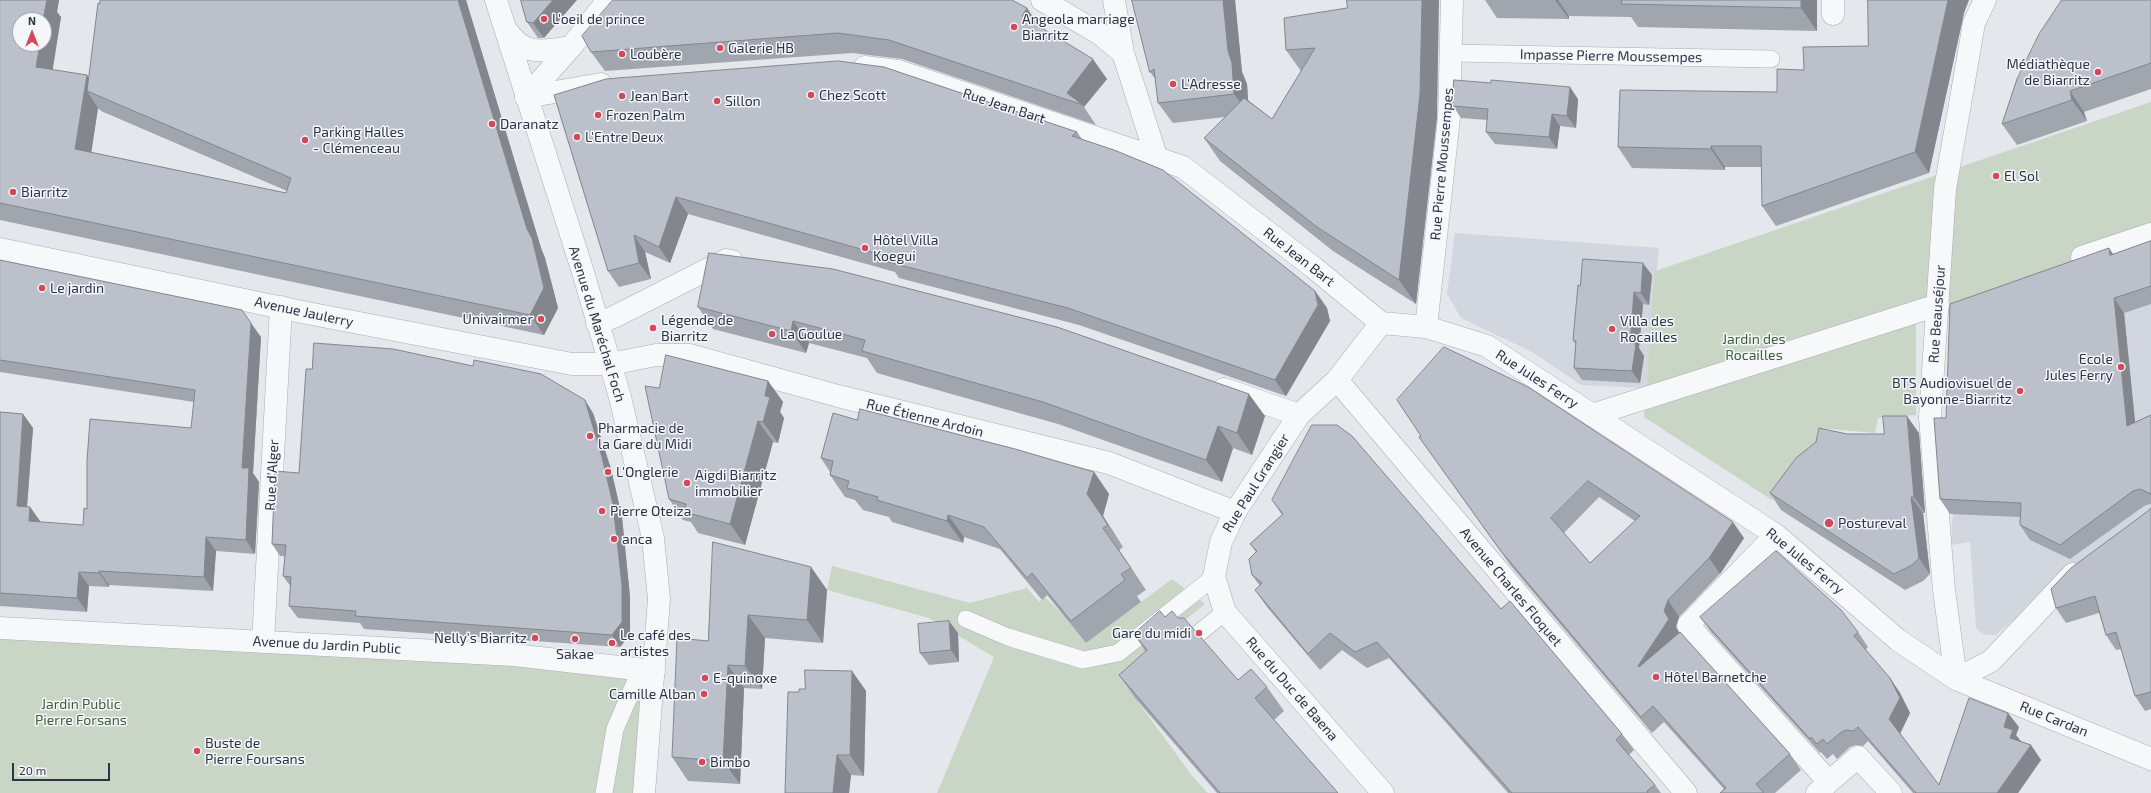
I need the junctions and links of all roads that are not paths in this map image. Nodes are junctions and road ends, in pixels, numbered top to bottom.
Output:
1 (496, 0) edge
2 (608, 0) edge
3 (1042, 0) edge
4 (1114, 0) edge
5 (1452, 0) edge
6 (1985, 0) edge
7 (506, 30) junction
8 (571, 47) junction
9 (1124, 53) junction
10 (1451, 53) junction
11 (1771, 59) dead end
12 (842, 66) edge
13 (621, 82) edge
14 (526, 97) junction
15 (1156, 156) junction
16 (2151, 234) edge
17 (0, 249) edge
18 (2082, 257) edge
19 (750, 263) edge
20 (1938, 305) junction
21 (280, 307) junction
22 (597, 323) junction
23 (1381, 323) junction
24 (1426, 327) junction
25 (610, 364) junction
26 (1337, 380) junction
27 (1204, 382) edge
28 (1299, 415) junction
29 (1592, 415) junction
30 (1235, 512) junction
31 (1776, 535) junction
32 (2091, 560) edge
33 (1214, 577) junction
34 (1226, 612) junction
35 (966, 619) dead end
36 (0, 628) edge
37 (1198, 633) edge
38 (263, 642) junction
39 (647, 670) junction
40 (1956, 679) junction
41 (2151, 759) edge
42 (1823, 788) edge
43 (604, 793) edge
44 (644, 793) edge
45 (1383, 793) edge
46 (1686, 793) edge
47 (1891, 793) edge

1 - 7 street, Avenue du Maréchal Foch
2 - 8 street
3 - 9 street
4 - 9 street
5 - 10 street, Rue Pierre Moussempes
6 - 20 street, Rue Beauséjour
7 - 8 street
7 - 14 street, Avenue du Maréchal Foch
8 - 14 street
9 - 15 street
10 - 11 lane, Impasse Pierre Moussempes
10 - 24 street, Rue Pierre Moussempes
12 - 15 street, Rue Jean Bart
13 - 14 street
14 - 22 street, Avenue du Maréchal Foch
15 - 23 street, Rue Jean Bart
16 - 18 street
17 - 21 street, Avenue Jaulerry
19 - 22 street
20 - 29 street
20 - 40 street, Rue Beauséjour
21 - 25 street, Avenue Jaulerry
21 - 38 street, Rue d'Alger
22 - 25 street, Avenue du Maréchal Foch
23 - 24 street
23 - 26 street, Rue Paul Grangier
24 - 29 street, Rue Jules Ferry
25 - 30 street, Rue Étienne Ardoin
25 - 39 street, Avenue du Maréchal Foch
26 - 28 street, Rue Paul Grangier
26 - 46 street, Avenue Charles Floquet
27 - 28 street
28 - 30 street, Rue Paul Grangier
29 - 31 street, Rue Jules Ferry
30 - 33 street, Rue Paul Grangier
31 - 40 street, Rue Jules Ferry
31 - 42 street
32 - 40 street
33 - 34 street, Rue du Duc de Baena
33 - 35 lane
34 - 37 lane
34 - 45 street, Rue du Duc de Baena
36 - 38 street, Avenue du Jardin Public
38 - 39 street, Avenue du Jardin Public
39 - 43 lane
39 - 44 street, Avenue du Maréchal Foch
40 - 41 street, Rue Cardan
42 - 47 street

